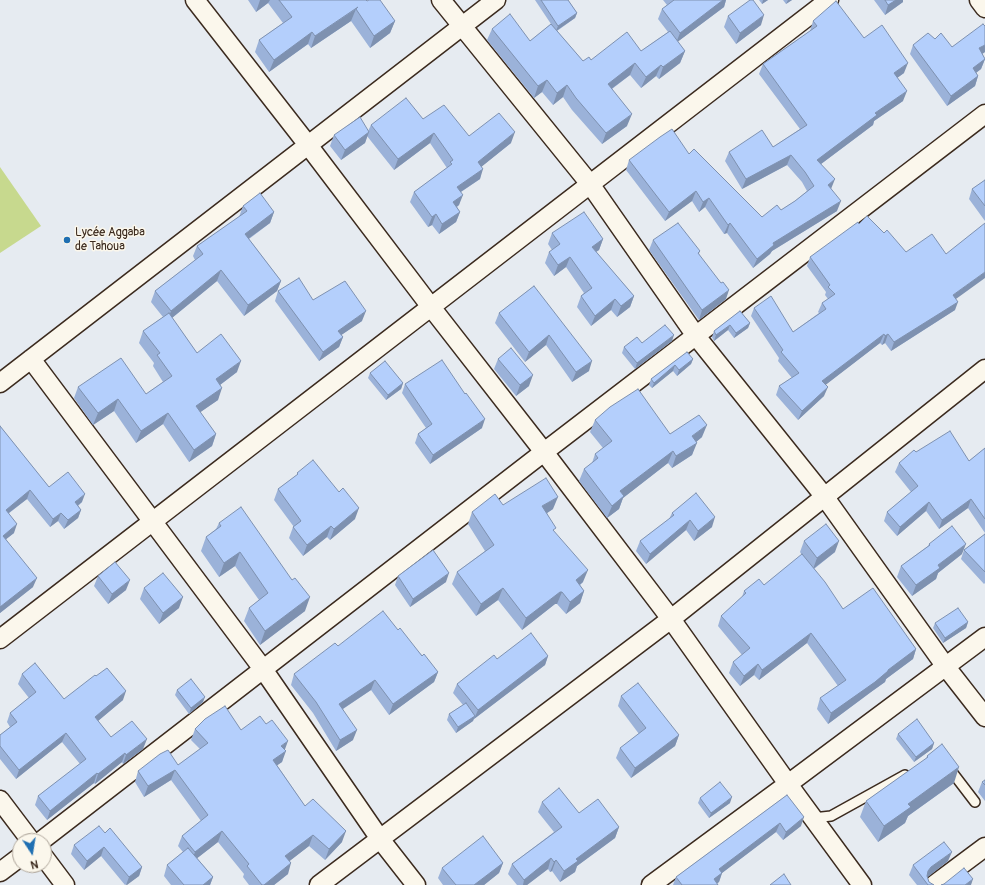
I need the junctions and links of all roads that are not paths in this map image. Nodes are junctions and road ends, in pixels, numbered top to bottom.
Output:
1 (195, 0) edge
2 (441, 0) edge
3 (496, 0) edge
4 (829, 0) edge
5 (979, 0) edge
6 (985, 8) edge
7 (463, 26) junction
8 (985, 114) edge
9 (308, 145) junction
10 (590, 184) junction
11 (431, 307) junction
12 (696, 336) junction
13 (31, 359) junction
14 (985, 369) edge
15 (0, 383) edge
16 (544, 452) junction
17 (824, 496) junction
18 (152, 522) junction
19 (671, 619) junction
20 (985, 637) edge
21 (0, 639) edge
22 (946, 667) junction
23 (263, 669) junction
24 (985, 717) edge
25 (942, 759) edge
26 (915, 769) edge
27 (788, 784) junction
28 (0, 800) edge
29 (975, 802) dead end
30 (813, 818) junction
31 (25, 833) edge
32 (51, 833) edge
33 (380, 839) junction
34 (985, 847) edge
35 (12, 863) edge
36 (52, 868) edge
37 (0, 872) edge
38 (65, 885) edge
39 (319, 885) edge
40 (416, 885) edge
41 (651, 885) edge
42 (862, 885) edge
43 (934, 885) edge

1 - 9 street
2 - 7 street
3 - 7 street
4 - 10 street
5 - 6 street
7 - 9 street
7 - 10 street
8 - 12 street
9 - 11 street
9 - 13 street
10 - 11 street
10 - 12 street
11 - 16 street
11 - 18 street
12 - 16 street
12 - 17 street
13 - 15 street
13 - 18 street
14 - 17 street
16 - 19 street
16 - 23 street
17 - 19 street
17 - 22 street
18 - 21 street
18 - 23 street
19 - 27 street
19 - 33 street
20 - 22 street
22 - 24 street
22 - 27 street
23 - 32 street
23 - 33 street
25 - 29 lane
26 - 30 lane
27 - 30 street
27 - 41 street
28 - 31 street
30 - 42 street
33 - 39 street
33 - 40 street
34 - 43 street
35 - 37 street
36 - 38 street

